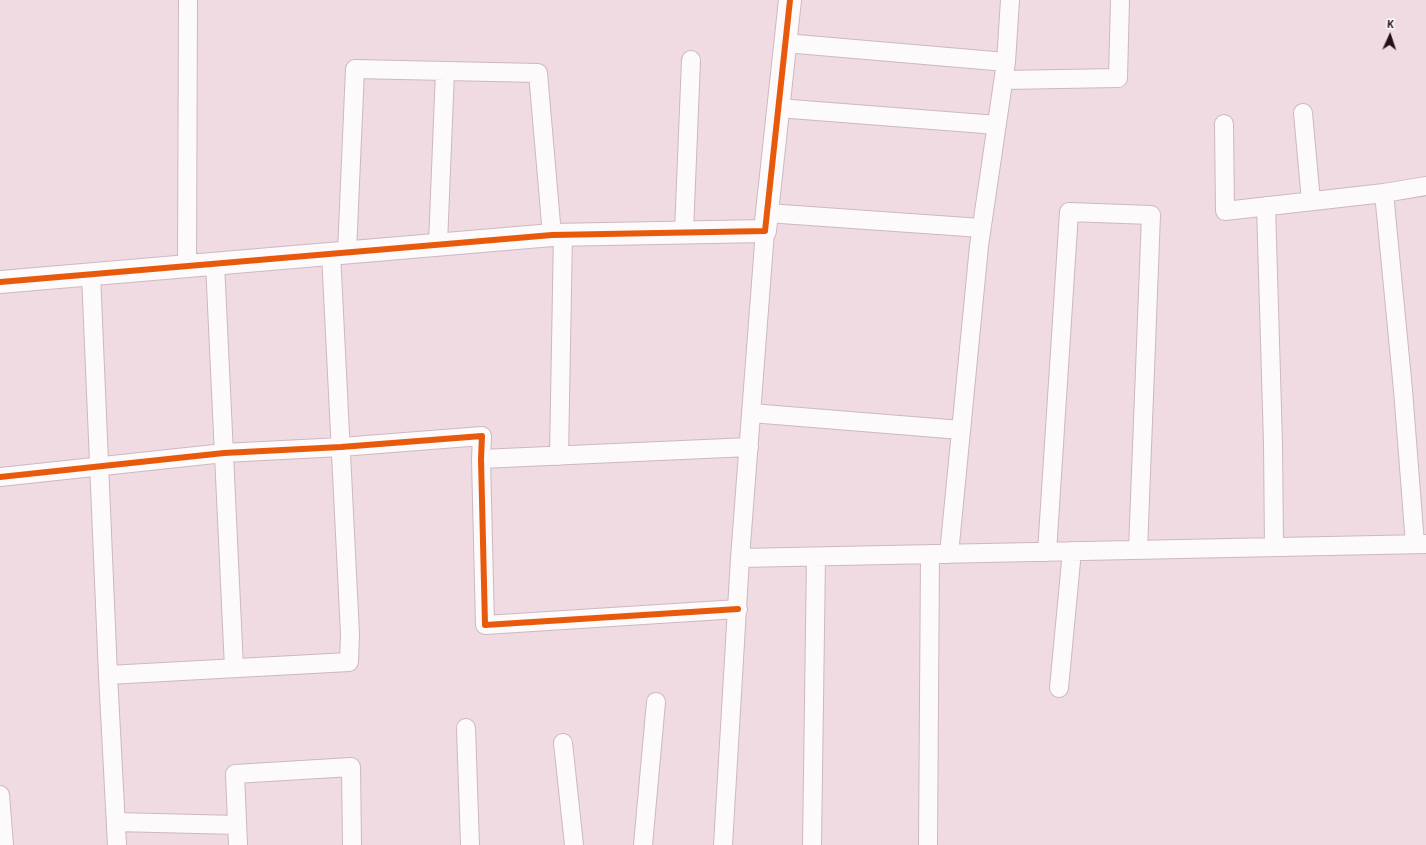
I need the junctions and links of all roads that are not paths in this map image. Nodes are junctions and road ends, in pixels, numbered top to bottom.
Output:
1 (188, 0) edge
2 (790, 0) edge
3 (1010, 0) edge
4 (1120, 0) edge
5 (786, 43) junction
6 (691, 60) dead end
7 (445, 71) junction
8 (1005, 71) junction
9 (778, 108) junction
10 (1303, 113) dead end
11 (997, 124) junction
12 (1224, 124) dead end
13 (1426, 186) edge
14 (1384, 193) junction
15 (1310, 201) junction
16 (1266, 206) junction
17 (766, 222) junction
18 (981, 228) junction
19 (684, 232) junction
20 (558, 234) junction
21 (438, 244) junction
22 (339, 253) junction
23 (215, 263) junction
24 (187, 266) junction
25 (91, 274) junction
26 (0, 282) edge
27 (751, 413) junction
28 (961, 430) junction
29 (340, 447) junction
30 (748, 447) junction
31 (224, 453) junction
32 (559, 456) junction
33 (481, 460) junction
34 (99, 467) junction
35 (0, 477) edge
36 (1420, 544) edge
37 (1274, 547) junction
38 (1138, 550) junction
39 (1072, 551) junction
40 (1047, 552) junction
41 (930, 554) junction
42 (949, 554) junction
43 (816, 556) junction
44 (740, 558) junction
45 (738, 609) junction
46 (234, 668) junction
47 (108, 675) junction
48 (1059, 688) dead end
49 (656, 702) dead end
50 (466, 728) dead end
51 (563, 743) dead end
52 (0, 795) edge
53 (116, 822) junction
54 (237, 825) junction
55 (4, 845) edge
56 (118, 845) edge
57 (238, 845) edge
58 (352, 845) edge
59 (470, 845) edge
60 (574, 845) edge
61 (643, 845) edge
62 (723, 845) edge
63 (812, 845) edge
64 (928, 845) edge

1 - 24 street
2 - 5 street
3 - 8 street
4 - 8 street
5 - 8 street
5 - 9 street
6 - 19 street
7 - 20 street
7 - 21 street
7 - 22 street
8 - 11 street
9 - 11 street
9 - 17 street
10 - 15 street
11 - 18 street
12 - 16 street
13 - 14 street
14 - 15 street
14 - 36 street
15 - 16 street
16 - 37 street
17 - 18 street
17 - 19 street
17 - 27 street
18 - 28 street
19 - 20 street
20 - 21 street
20 - 32 street
21 - 22 street
22 - 23 street
22 - 29 street
23 - 24 street
23 - 31 street
24 - 25 street
25 - 26 street
25 - 34 street
27 - 28 street
27 - 30 street
28 - 42 street
29 - 31 street
29 - 33 street
29 - 46 street
30 - 32 street
30 - 44 street
31 - 34 street
31 - 46 street
32 - 33 street
33 - 45 street
34 - 35 street
34 - 47 street
36 - 37 street
37 - 38 street
38 - 39 street
38 - 40 street
39 - 40 street
39 - 48 street
40 - 42 street
41 - 42 street
41 - 43 street
41 - 64 street
43 - 44 street
43 - 63 street
44 - 45 street
45 - 62 street
46 - 47 street
47 - 53 street
49 - 61 street
50 - 59 street
51 - 60 street
52 - 55 street
53 - 54 street
53 - 56 street
54 - 57 street
54 - 58 street

